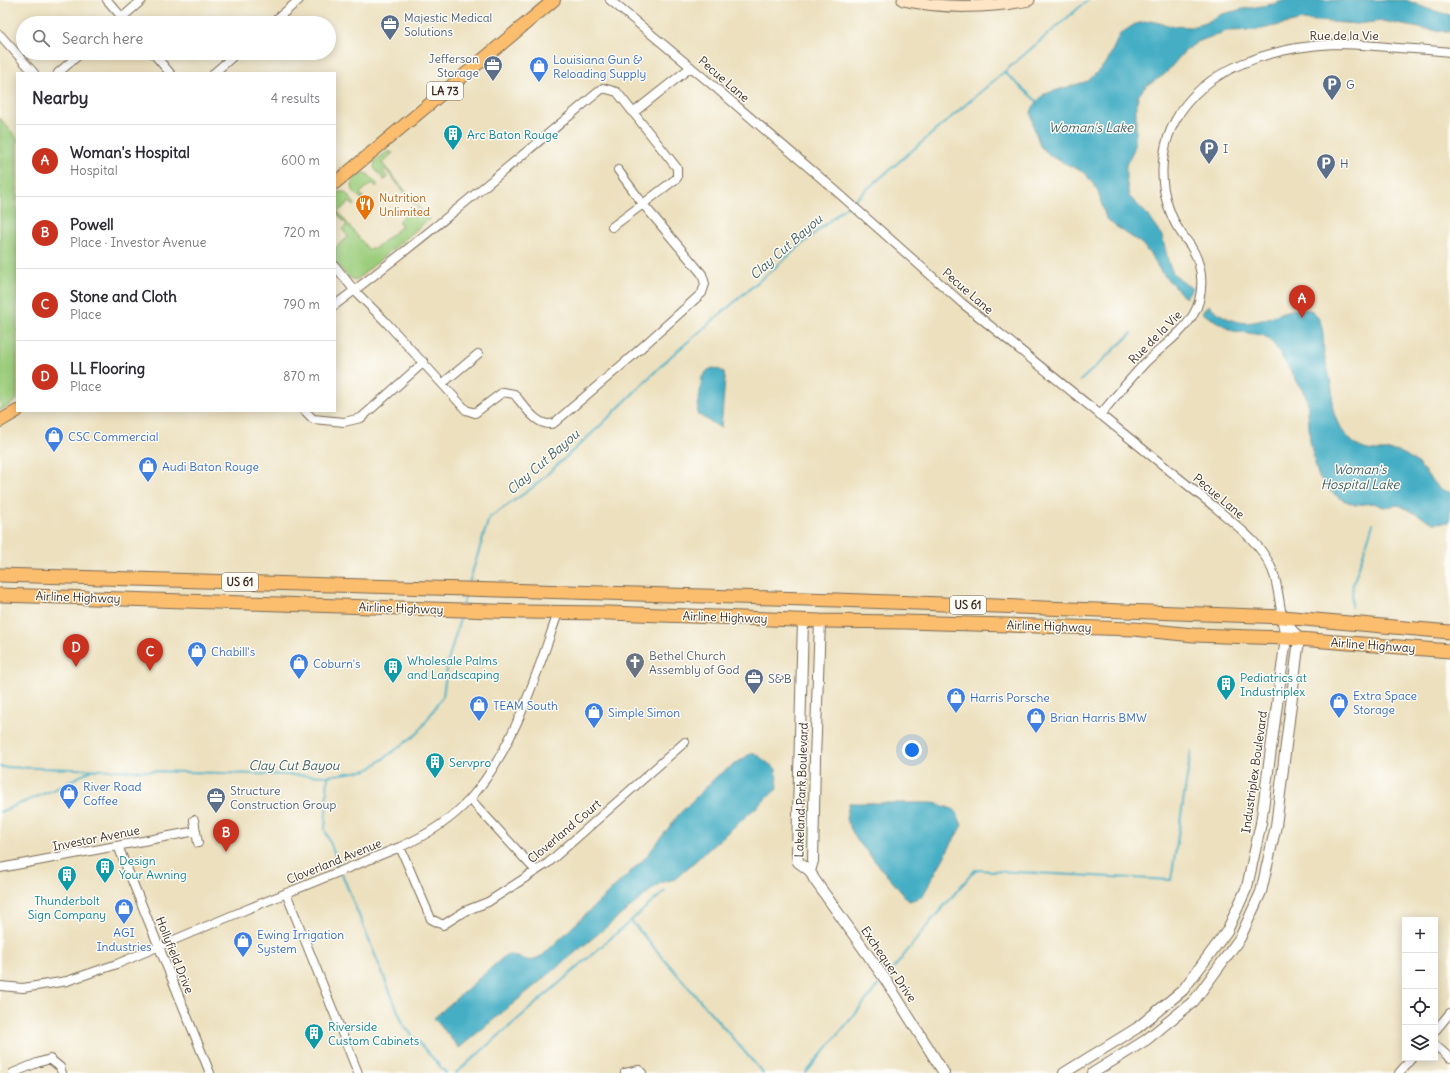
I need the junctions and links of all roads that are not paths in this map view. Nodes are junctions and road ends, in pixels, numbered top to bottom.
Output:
1 (107, 0) edge
2 (142, 0) edge
3 (299, 0) edge
4 (554, 0) edge
5 (610, 0) edge
6 (903, 0) edge
7 (983, 0) edge
8 (1029, 0) edge
9 (960, 6) junction
10 (118, 16) edge
11 (127, 16) edge
12 (280, 16) edge
13 (0, 35) edge
14 (1450, 52) edge
15 (16, 53) edge
16 (22, 60) edge
17 (74, 60) edge
18 (159, 60) edge
19 (229, 60) edge
20 (691, 67) junction
21 (33, 72) edge
22 (59, 72) edge
23 (169, 72) edge
24 (215, 72) edge
25 (633, 113) junction
26 (618, 170) dead end
27 (336, 182) edge
28 (643, 204) junction
29 (612, 227) dead end
30 (336, 267) edge
31 (354, 290) junction
32 (336, 304) edge
33 (478, 354) dead end
34 (424, 362) junction
35 (443, 383) junction
36 (16, 412) edge
37 (306, 412) edge
38 (1100, 414) junction
39 (0, 422) edge
40 (4, 575) edge
41 (170, 580) junction
42 (309, 584) junction
43 (558, 592) junction
44 (2, 595) edge
45 (167, 600) junction
46 (806, 600) junction
47 (822, 600) junction
48 (907, 603) junction
49 (308, 604) junction
50 (558, 613) junction
51 (1282, 617) junction
52 (803, 620) junction
53 (820, 621) junction
54 (905, 622) junction
55 (1450, 632) edge
56 (1293, 639) junction
57 (1450, 651) edge
58 (802, 664) junction
59 (819, 665) junction
60 (801, 700) junction
61 (817, 702) junction
62 (685, 742) dead end
63 (800, 758) junction
64 (815, 759) junction
65 (470, 799) junction
66 (194, 820) dead end
67 (196, 831) junction
68 (797, 840) junction
69 (814, 840) junction
70 (198, 843) dead end
71 (118, 846) junction
72 (400, 847) junction
73 (0, 868) edge
74 (536, 871) junction
75 (810, 871) junction
76 (286, 893) junction
77 (158, 946) junction
78 (0, 986) edge
79 (1450, 1013) edge
80 (1438, 1027) edge
81 (1438, 1048) edge
82 (1450, 1058) edge
83 (1409, 1061) edge
84 (13, 1073) edge
85 (62, 1073) edge
86 (210, 1073) edge
87 (358, 1073) edge
88 (625, 1073) edge
89 (642, 1073) edge
90 (944, 1073) edge
91 (1064, 1073) edge
92 (1093, 1073) edge
93 (1399, 1073) edge

1 - 10 street
2 - 11 street
3 - 12 street
4 - 27 main road, LA 73
5 - 20 street, Pecue Lane
6 - 9 main road
7 - 9 main road
8 - 9 main road
13 - 15 street
14 - 38 street, Rue de la Vie
16 - 21 street
17 - 22 street
18 - 23 street
19 - 24 street
20 - 25 street
20 - 38 street, Pecue Lane
25 - 28 street
25 - 31 street
26 - 28 street
28 - 29 street
28 - 35 street
30 - 31 street
31 - 32 street
31 - 34 street
33 - 35 street
34 - 35 street
34 - 37 street
36 - 39 main road
38 - 51 street, Pecue Lane
40 - 41 highway, Airline Highway / US 61
40 - 44 highway
41 - 42 highway, Airline Highway / US 61
41 - 45 highway
42 - 43 highway, Airline Highway / US 61
42 - 49 highway
43 - 46 highway, Airline Highway / US 61
43 - 50 highway
44 - 45 highway, Airline Highway / US 61
45 - 49 highway, Airline Highway / US 61
46 - 47 highway, Airline Highway / US 61
46 - 52 highway
47 - 48 highway, Airline Highway / US 61
47 - 53 highway
48 - 51 highway, Airline Highway / US 61
48 - 54 highway
49 - 50 highway, Airline Highway / US 61
50 - 52 highway, Airline Highway / US 61
50 - 65 street, Cloverland Avenue
51 - 55 highway, Airline Highway / US 61
51 - 56 street, Industriplex Boulevard
52 - 53 highway, Airline Highway / US 61
52 - 58 street, Lakeland Park Boulevard
53 - 54 highway, Airline Highway / US 61
53 - 59 street, Lakeland Park Boulevard
54 - 56 highway, Airline Highway / US 61
56 - 57 highway, Airline Highway / US 61
56 - 91 street, Industriplex Boulevard
56 - 92 street, Industriplex Boulevard
58 - 59 street
58 - 60 street, Lakeland Park Boulevard
59 - 61 street, Lakeland Park Boulevard
60 - 61 street
60 - 63 street, Lakeland Park Boulevard
61 - 64 street, Lakeland Park Boulevard
62 - 74 street, Cloverland Court
63 - 64 street
63 - 68 street, Lakeland Park Boulevard
64 - 69 street, Lakeland Park Boulevard
65 - 72 street, Cloverland Avenue
65 - 74 street
66 - 67 street
67 - 70 street
67 - 71 street, Investor Avenue
68 - 69 street
68 - 75 street, Lakeland Park Boulevard
69 - 75 street, Lakeland Park Boulevard
71 - 73 street, Investor Avenue
71 - 77 street, Hollyfield Drive
72 - 74 street, Cloverland Court
72 - 76 street, Cloverland Avenue
75 - 90 street, Exchequer Drive
76 - 77 street, Cloverland Avenue
76 - 87 street
77 - 78 street, Cloverland Avenue
77 - 86 street, Hollyfield Drive
79 - 80 street
81 - 82 street
83 - 93 street
84 - 85 street
88 - 89 street

